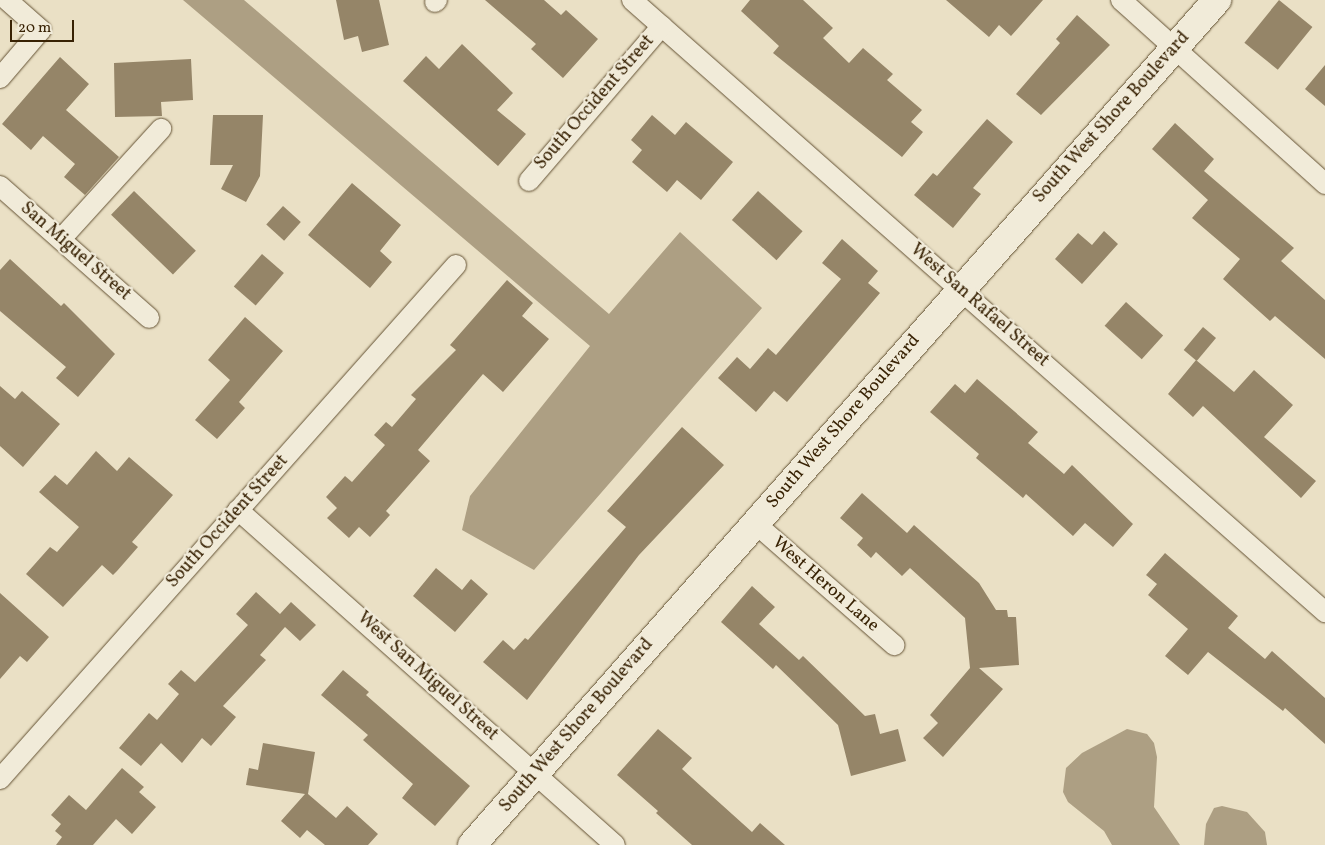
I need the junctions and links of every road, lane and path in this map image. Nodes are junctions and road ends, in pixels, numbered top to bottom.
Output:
1 (7, 0) edge
2 (632, 0) edge
3 (1121, 0) edge
4 (1217, 0) edge
5 (662, 26) junction
6 (1175, 48) junction
7 (0, 78) edge
8 (162, 129) dead end
9 (529, 180) dead end
10 (1325, 184) edge
11 (0, 186) edge
12 (61, 239) junction
13 (456, 265) dead end
14 (960, 289) junction
15 (149, 318) dead end
16 (238, 510) junction
17 (756, 524) junction
18 (1325, 612) edge
19 (894, 645) dead end
20 (534, 773) junction
21 (0, 779) edge
22 (472, 845) edge
23 (615, 845) edge

1 - 7 street
2 - 5 street, West San Rafael Street
3 - 6 street
4 - 6 street, South West Shore Boulevard
5 - 9 street, South Occident Street
5 - 14 street, West San Rafael Street
6 - 10 street
6 - 14 street, South West Shore Boulevard
8 - 12 street
11 - 12 street, San Miguel Street
12 - 15 street, San Miguel Street
13 - 16 street, South Occident Street
14 - 17 street, South West Shore Boulevard
14 - 18 street, West San Rafael Street
16 - 20 street, West San Miguel Street
16 - 21 street, South Occident Street
17 - 19 street, West Heron Lane
17 - 20 street, South West Shore Boulevard
20 - 22 street, South West Shore Boulevard
20 - 23 street, West San Miguel Street

